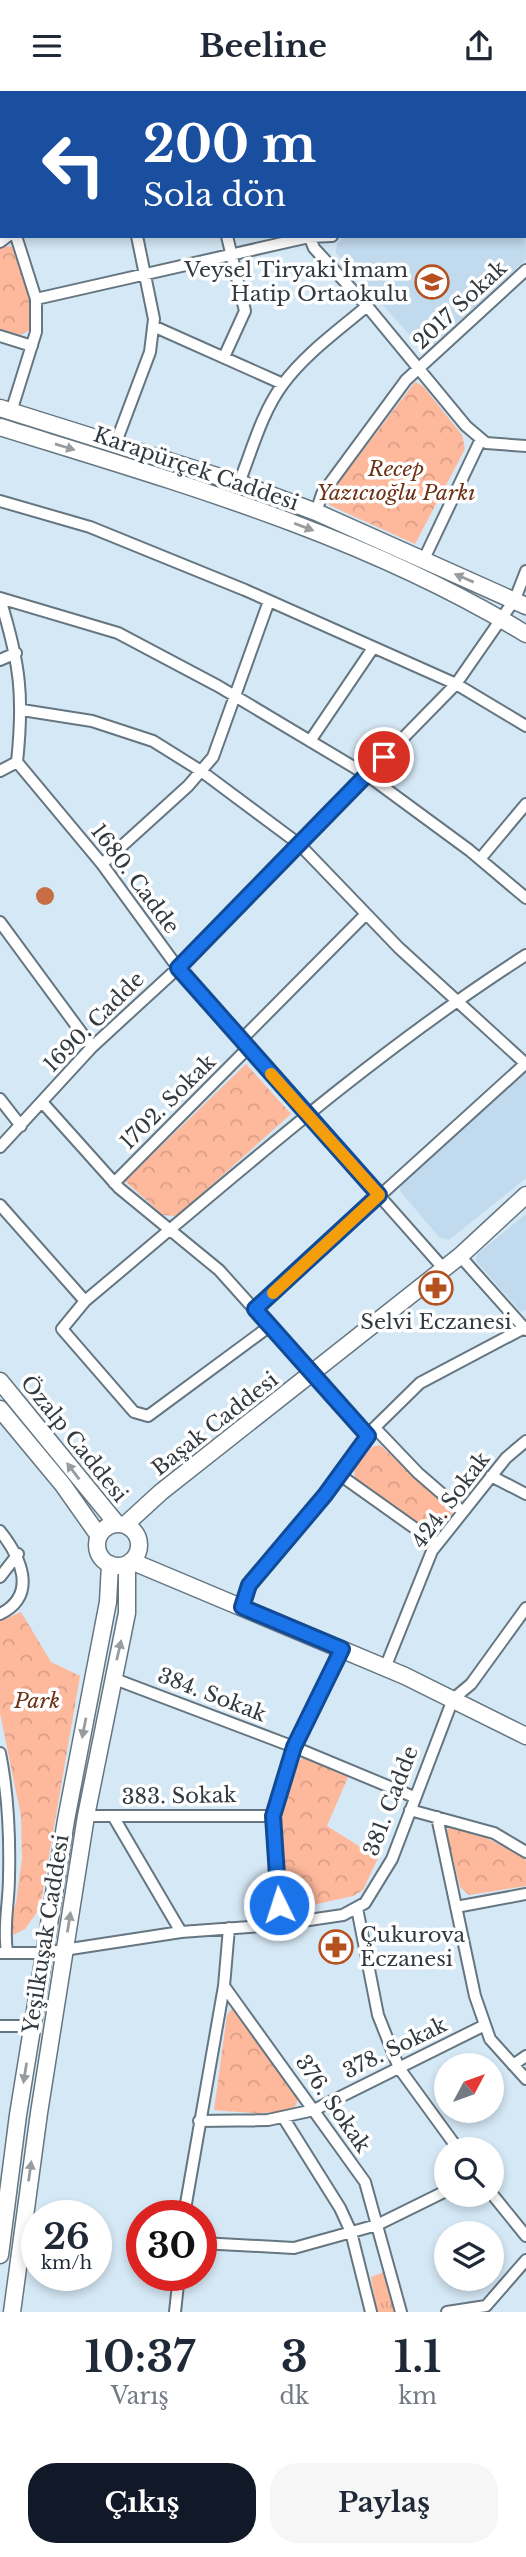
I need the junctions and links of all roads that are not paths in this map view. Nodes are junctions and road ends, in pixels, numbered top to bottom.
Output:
1 (17, 238) edge
2 (137, 238) edge
3 (228, 238) edge
4 (304, 238) edge
5 (309, 238) edge
6 (232, 254) junction
7 (526, 270) edge
8 (144, 274) junction
9 (36, 299) junction
10 (367, 306) junction
11 (153, 325) junction
12 (0, 336) edge
13 (32, 346) junction
14 (224, 357) junction
15 (420, 369) junction
16 (283, 384) junction
17 (5, 410) edge
18 (0, 427) edge
19 (481, 439) junction
20 (115, 445) junction
21 (526, 446) edge
22 (239, 483) junction
23 (0, 501) edge
24 (317, 512) junction
25 (423, 561) junction
26 (526, 571) edge
27 (0, 599) edge
28 (269, 601) junction
29 (520, 603) edge
30 (500, 618) junction
31 (526, 634) edge
32 (373, 648) junction
33 (16, 653) junction
34 (0, 660) edge
35 (456, 684) junction
36 (235, 696) junction
37 (22, 709) junction
38 (526, 726) edge
39 (310, 741) junction
40 (17, 762) junction
41 (0, 771) edge
42 (201, 771) junction
43 (367, 775) junction
44 (526, 804) edge
45 (299, 844) junction
46 (480, 859) junction
47 (102, 864) junction
48 (526, 898) edge
49 (366, 913) junction
50 (0, 923) edge
51 (526, 955) edge
52 (178, 968) junction
53 (454, 1001) junction
54 (245, 1044) junction
55 (92, 1047) junction
56 (526, 1064) edge
57 (0, 1099) edge
58 (42, 1102) junction
59 (307, 1114) junction
60 (21, 1126) junction
61 (0, 1147) edge
62 (114, 1183) junction
63 (379, 1195) junction
64 (526, 1195) edge
65 (0, 1205) edge
66 (170, 1230) junction
67 (460, 1256) junction
68 (444, 1269) junction
69 (85, 1301) junction
70 (255, 1309) junction
71 (270, 1326) junction
72 (526, 1328) edge
73 (314, 1373) junction
74 (0, 1381) edge
75 (0, 1409) edge
76 (371, 1432) junction
77 (526, 1441) edge
78 (340, 1475) junction
79 (491, 1476) junction
80 (526, 1493) edge
81 (463, 1512) junction
82 (121, 1525) junction
83 (0, 1531) edge
84 (99, 1537) junction
85 (437, 1544) junction
86 (139, 1545) junction
87 (18, 1554) junction
88 (123, 1563) junction
89 (0, 1577) edge
90 (182, 1582) junction
91 (242, 1607) junction
92 (525, 1612) edge
93 (0, 1614) edge
94 (342, 1649) junction
95 (385, 1668) junction
96 (112, 1678) junction
97 (453, 1699) junction
98 (526, 1736) edge
99 (294, 1747) junction
100 (0, 1753) edge
101 (414, 1797) junction
102 (410, 1810) junction
103 (86, 1816) junction
104 (113, 1816) junction
105 (273, 1816) junction
106 (437, 1817) junction
107 (526, 1852) edge
108 (4, 1859) edge
109 (526, 1894) edge
110 (456, 1907) junction
111 (357, 1908) junction
112 (275, 1925) junction
113 (229, 1928) junction
114 (181, 1932) junction
115 (65, 1948) junction
116 (3, 1953) edge
117 (44, 1953) junction
118 (224, 1986) junction
119 (485, 2025) junction
120 (0, 2026) edge
121 (32, 2026) junction
122 (526, 2056) edge
123 (513, 2064) junction
124 (399, 2068) junction
125 (526, 2079) edge
126 (314, 2110) junction
127 (283, 2117) junction
128 (199, 2121) junction
129 (449, 2137) edge
130 (5, 2174) edge
131 (434, 2197) edge
132 (186, 2200) edge
133 (503, 2207) edge
134 (377, 2225) junction
135 (351, 2232) junction
136 (526, 2236) edge
137 (217, 2244) edge
138 (0, 2247) edge
139 (526, 2260) edge
140 (177, 2291) edge
141 (489, 2309) edge
142 (12, 2312) edge
143 (175, 2312) edge
144 (371, 2312) edge
145 (401, 2312) edge
146 (447, 2312) edge

1 - 9 street
2 - 8 street
3 - 6 street
4 - 6 street
5 - 10 street
6 - 8 street
6 - 14 street
7 - 15 street, 2017 Sokak
8 - 9 street
8 - 11 street
9 - 13 street
10 - 15 street
10 - 16 street
11 - 14 street
11 - 20 street
12 - 13 street
13 - 17 street
14 - 16 street
15 - 19 street
15 - 24 street, 2017 Sokak
16 - 22 street
17 - 20 main road, Karapürçek Caddesi
18 -> 30 main road, Karapürçek Caddesi
19 - 21 street
19 - 25 street
20 - 22 main road, Karapürçek Caddesi
22 - 24 main road, Karapürçek Caddesi
23 - 28 street
24 - 25 main road, Karapürçek Caddesi
29 -> 25 main road, Karapürçek Caddesi
26 - 29 street, 1690. Cadde
27 - 33 street
27 - 36 street
28 - 32 street
28 - 36 street
29 - 30 street, 1690. Cadde
30 - 31 main road, Karapürçek Caddesi
30 - 35 street, 1690. Cadde
32 - 35 street
32 - 39 street
33 - 34 street
33 - 37 street
35 - 38 street
35 - 43 street, 1690. Cadde
36 - 39 street
36 - 42 street
37 - 40 street
37 - 42 street
39 - 43 street
40 - 41 street
40 - 47 street, 1680. Cadde
42 - 45 street
42 - 47 street
43 - 45 street, 1690. Cadde
43 - 46 street
44 - 46 street
45 - 49 street
45 - 52 street, 1690. Cadde
46 - 48 street
47 - 52 street, 1680. Cadde
49 - 53 street
49 - 54 street, 1702. Sokak
50 - 55 street
51 - 53 street
52 - 54 street, 1680. Cadde
52 - 55 street, 1690. Cadde
53 - 56 street
53 - 59 street
54 - 59 street, 1680. Cadde
54 - 62 street, 1702. Sokak
55 - 58 street, 1690. Cadde
56 - 63 street
57 - 60 street
58 - 60 street, 1690. Cadde
58 - 62 street
59 - 63 street, 1680. Cadde
59 - 66 street
60 - 61 street, 1690. Cadde
62 - 66 street
63 - 68 street, 1680. Cadde
63 - 70 street
64 - 67 main road, Başak Caddesi
65 - 69 street
66 - 69 street
66 - 70 street
67 - 68 main road, Başak Caddesi
67 - 72 street
68 - 73 main road, Başak Caddesi
69 - 71 street
70 - 71 street
71 - 73 street
72 - 76 street
73 - 76 street
73 - 82 main road, Başak Caddesi
82 -> 74 main road, Özalp Caddesi
75 - 84 main road, Özalp Caddesi
76 - 78 street
76 - 81 street
77 - 79 street, 424. Sokak
78 - 85 street
78 - 91 street
79 - 80 street
79 - 81 street, 424. Sokak
81 - 85 street, 424. Sokak
82 - 84 main road
82 - 86 main road
83 - 87 street
84 - 88 main road
85 - 95 street, 424. Sokak
86 - 88 main road
86 - 90 main road
87 - 89 street
87 - 93 street
88 - 90 main road
96 -> 88 main road, Yeşilkuşak Caddesi
88 -> 117 main road
90 - 91 main road
91 - 94 main road
92 - 97 street
94 - 95 main road
94 - 99 street
95 - 97 main road
96 - 99 street, 384. Sokak
96 - 103 main road, Yeşilkuşak Caddesi
97 - 98 main road
97 - 101 street, 381. Cadde
99 - 101 street, 384. Sokak
99 - 105 street
100 - 108 street
101 - 102 street, 381. Cadde
102 - 106 street
102 - 111 street, 381. Cadde
103 - 104 street, 383. Sokak
115 -> 103 main road, Yeşilkuşak Caddesi
104 - 105 street, 383. Sokak
104 - 114 street
105 - 112 street
106 - 107 street
106 - 110 street
108 - 116 street
109 - 110 street
110 - 119 street
111 - 112 street
111 - 124 street
112 - 113 street
113 - 114 street
113 - 118 street
114 - 115 street
115 - 117 street
142 -> 115 main road, Yeşilkuşak Caddesi
116 - 117 street
117 - 121 main road
118 - 126 street, 376. Sokak
118 - 128 street
119 - 123 street
119 - 124 street, 378. Sokak
120 - 121 street
121 -> 130 main road
122 - 123 street
123 - 125 street
124 - 126 street, 378. Sokak
124 - 129 street
126 - 127 street, 378. Sokak
126 - 134 street, 376. Sokak
127 - 128 street, 378. Sokak
127 - 135 street
128 - 132 street
130 - 138 main road
131 - 134 street
133 - 136 street
134 - 135 street
134 - 145 street, 376. Sokak
135 - 137 street
135 - 144 street
139 - 141 street
140 - 143 street
141 - 146 street

